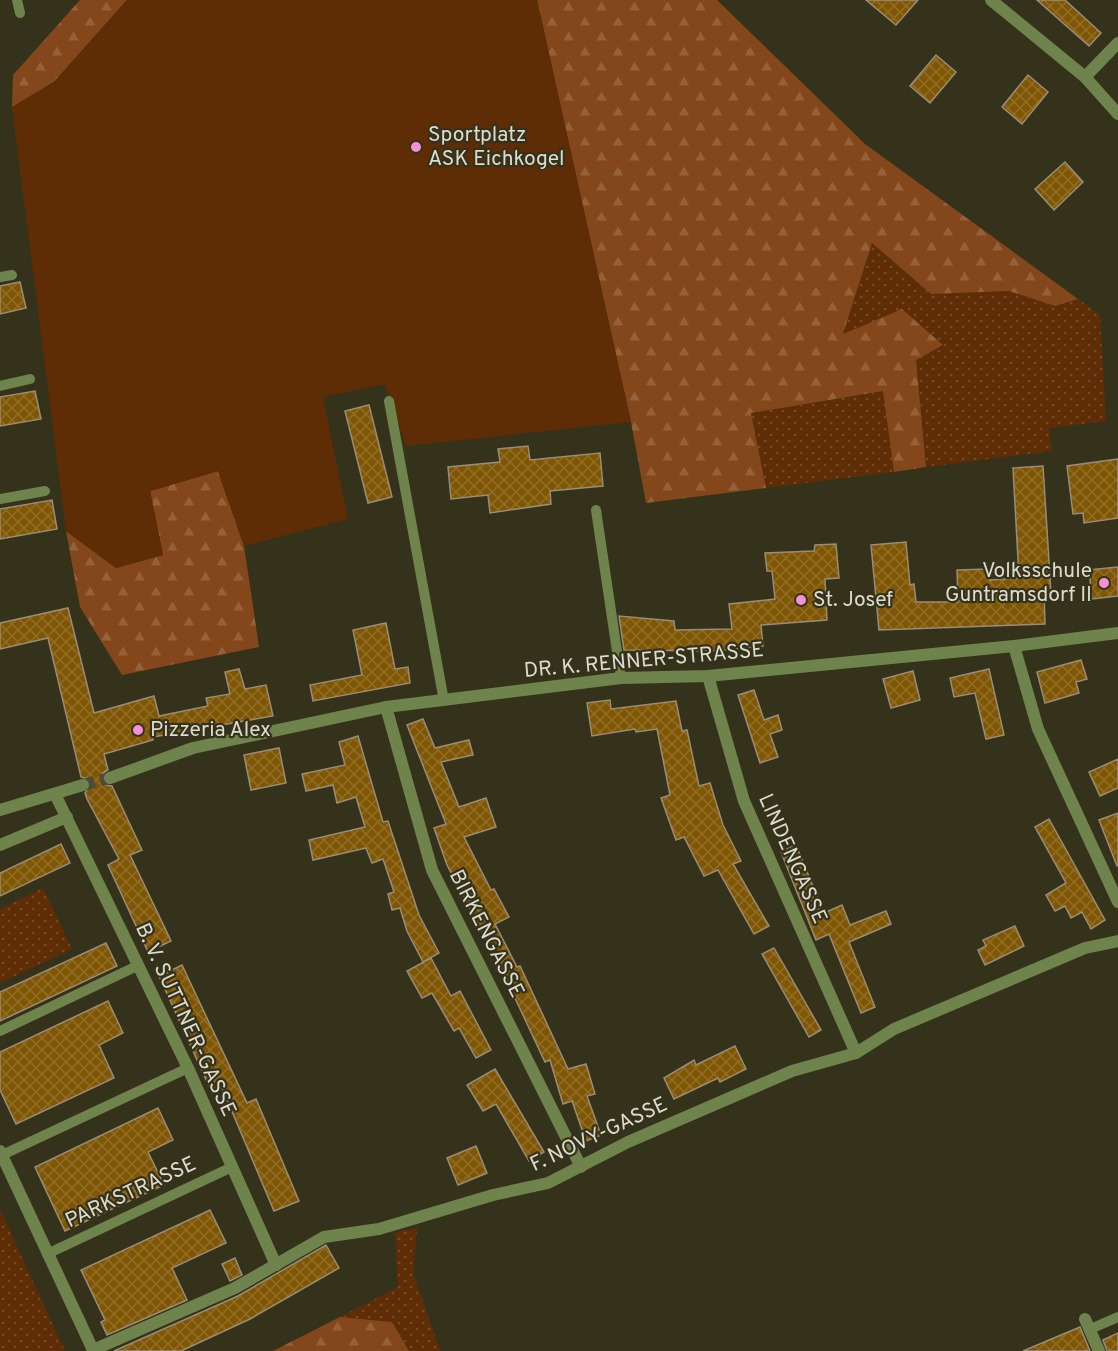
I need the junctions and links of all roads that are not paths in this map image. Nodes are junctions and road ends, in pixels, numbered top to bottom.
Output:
1 (17, 0) edge
2 (991, 0) edge
3 (20, 13) dead end
4 (1118, 43) edge
5 (1085, 77) junction
6 (1118, 114) edge
7 (12, 275) dead end
8 (0, 277) edge
9 (30, 379) dead end
10 (0, 386) edge
11 (389, 401) dead end
12 (45, 491) dead end
13 (0, 499) edge
14 (596, 510) dead end
15 (1118, 633) edge
16 (1014, 646) junction
17 (708, 676) junction
18 (621, 678) junction
19 (444, 701) junction
20 (386, 708) junction
21 (110, 778) tunnel mouth
22 (83, 785) tunnel mouth
23 (55, 794) junction
24 (0, 810) edge
25 (67, 817) junction
26 (0, 845) edge
27 (1118, 902) edge
28 (1118, 941) edge
29 (137, 966) junction
30 (0, 1031) edge
31 (856, 1053) junction
32 (188, 1068) junction
33 (1, 1153) edge
34 (232, 1167) junction
35 (581, 1167) junction
36 (47, 1254) junction
37 (276, 1265) junction
38 (1118, 1317) edge
39 (1090, 1323) joint
40 (93, 1351) edge
41 (1099, 1351) edge

1 - 3 lane
2 - 5 street
4 - 5 street
5 - 6 street
7 - 8 lane
9 - 10 lane
11 - 19 lane
12 - 13 lane
14 - 18 lane
15 - 16 street, DR. K. RENNER-STRASSE
16 - 17 street, DR. K. RENNER-STRASSE
16 - 27 street
17 - 18 street, DR. K. RENNER-STRASSE
17 - 31 street, LINDENGASSE
18 - 19 street, DR. K. RENNER-STRASSE
19 - 20 street, DR. K. RENNER-STRASSE
20 - 21 street, DR. K. RENNER-STRASSE
20 - 35 street, BIRKENGASSE
22 - 23 street
23 - 24 street
23 - 25 street, B. V. SUTTNER-GASSE
25 - 26 street
25 - 29 street, B. V. SUTTNER-GASSE
28 - 31 street, F. NOVY-GASSE
29 - 30 lane
29 - 32 street, B. V. SUTTNER-GASSE
31 - 35 street, F. NOVY-GASSE
32 - 33 lane, PARKSTRASSE
32 - 34 street, B. V. SUTTNER-GASSE
33 - 36 street, PARKSTRASSE
34 - 36 lane, PARKSTRASSE
34 - 37 street, B. V. SUTTNER-GASSE
35 - 37 street, F. NOVY-GASSE
36 - 40 street, PARKSTRASSE
37 - 40 street, F. NOVY-GASSE
38 - 39 lane
39 - 41 street

